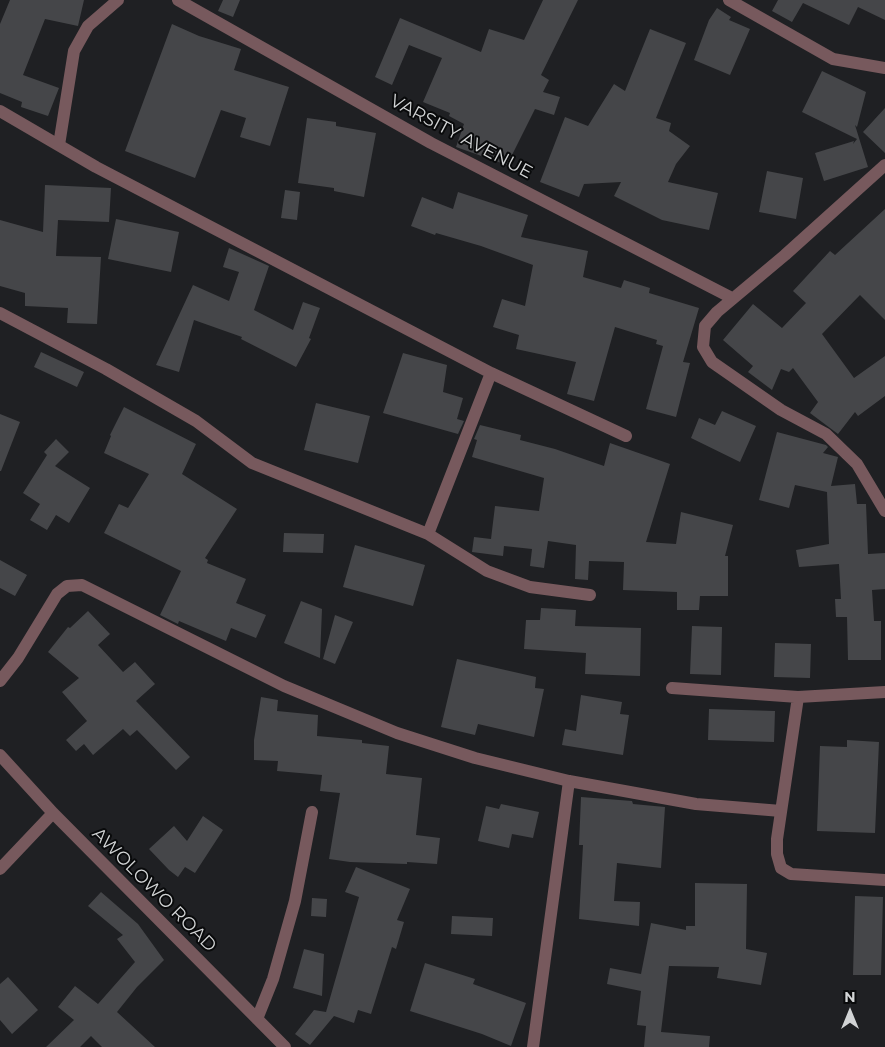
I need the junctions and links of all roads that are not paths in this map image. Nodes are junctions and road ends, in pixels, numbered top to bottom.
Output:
1 (118, 0) edge
2 (178, 0) edge
3 (728, 0) edge
4 (885, 68) edge
5 (0, 111) edge
6 (59, 145) junction
7 (885, 166) edge
8 (732, 298) junction
9 (0, 314) edge
10 (491, 373) junction
11 (626, 436) dead end
12 (885, 510) edge
13 (428, 534) junction
14 (590, 595) dead end
15 (0, 681) edge
16 (672, 688) dead end
17 (885, 692) edge
18 (798, 697) junction
19 (0, 755) edge
20 (569, 780) junction
21 (780, 811) junction
22 (312, 812) dead end
23 (53, 813) junction
24 (0, 869) edge
25 (885, 880) edge
26 (257, 1019) junction
27 (284, 1047) edge
28 (533, 1047) edge

1 - 6 street
2 - 8 street, VARSITY AVENUE
3 - 4 street
5 - 6 street
6 - 10 street
7 - 8 street
8 - 12 street
9 - 13 street
10 - 11 street
10 - 13 street
13 - 14 street
15 - 20 street
16 - 18 street
17 - 18 street
18 - 21 street
19 - 23 street, AWOLOWO ROAD
20 - 21 street
20 - 28 street
21 - 25 street
22 - 26 street
23 - 24 street
23 - 26 street, AWOLOWO ROAD
26 - 27 street, AWOLOWO ROAD

